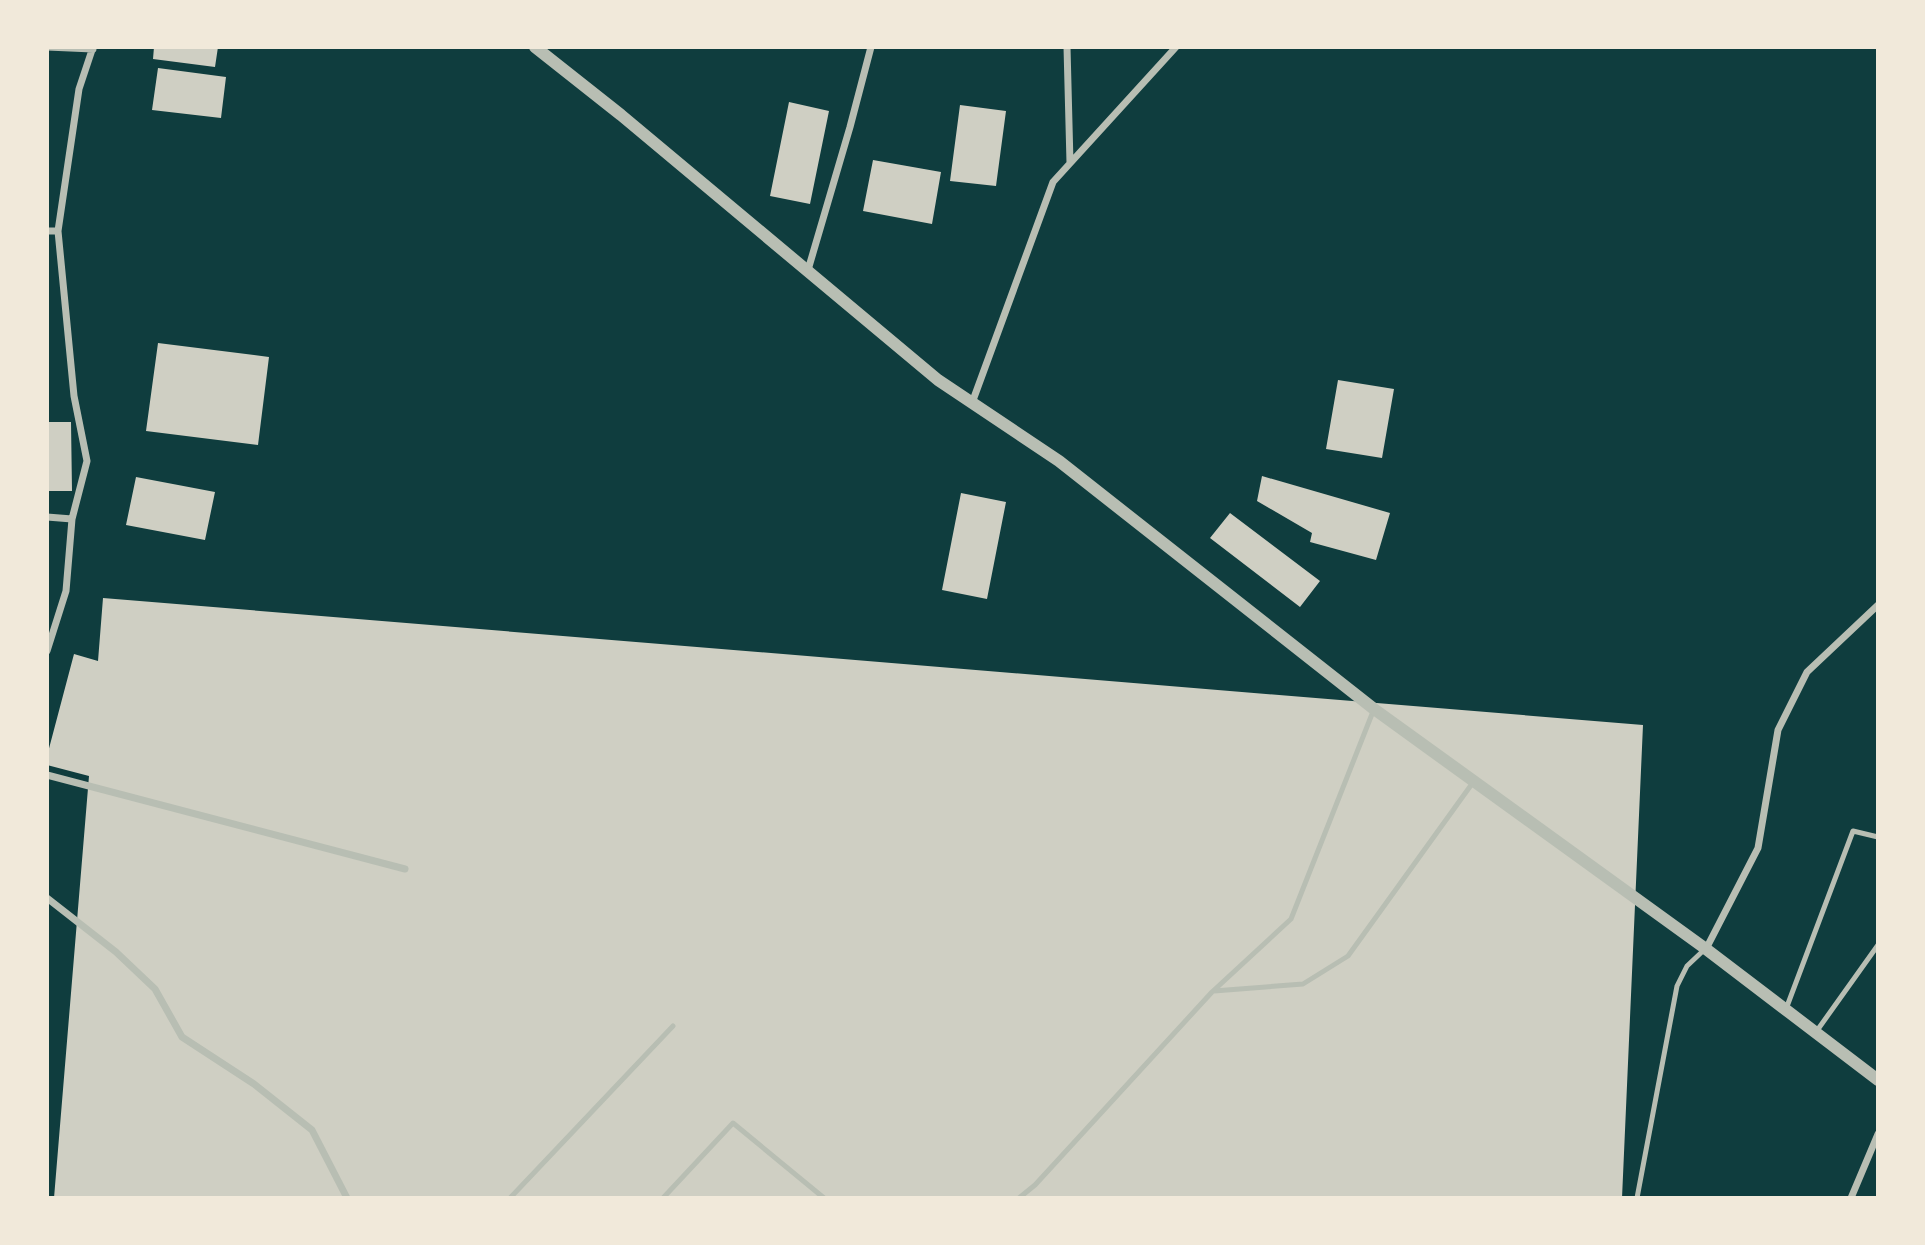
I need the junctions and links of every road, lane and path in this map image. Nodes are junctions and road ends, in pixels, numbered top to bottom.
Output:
1 (47, 47) edge
2 (535, 47) edge
3 (871, 47) edge
4 (1067, 47) edge
5 (1176, 47) edge
6 (93, 48) edge
7 (1070, 164) junction
8 (47, 231) edge
9 (58, 231) junction
10 (808, 270) junction
11 (972, 403) junction
12 (47, 517) edge
13 (72, 519) junction
14 (1878, 605) edge
15 (47, 651) edge
16 (1374, 709) junction
17 (47, 775) edge
18 (1474, 781) junction
19 (1878, 837) edge
20 (405, 869) dead end
21 (47, 898) edge
22 (1878, 945) edge
23 (1706, 949) junction
24 (1212, 992) junction
25 (1786, 1009) junction
26 (673, 1026) dead end
27 (1816, 1032) junction
28 (1878, 1080) edge
29 (1878, 1134) edge
30 (667, 1196) edge
31 (346, 1198) edge
32 (512, 1198) edge
33 (824, 1198) edge
34 (1019, 1198) edge
35 (1637, 1198) edge
36 (1851, 1198) edge

1 - 6 street
2 - 10 street
3 - 10 street
4 - 7 street
5 - 7 street
6 - 9 street
7 - 11 street
8 - 9 street
9 - 13 street
10 - 11 street
11 - 16 street
12 - 13 street
13 - 15 street
14 - 23 street
16 - 18 street
16 - 24 lane
17 - 20 street
18 - 23 street
18 - 24 lane
19 - 25 lane
21 - 31 street
22 - 27 lane
23 - 25 street
23 - 35 lane
24 - 34 lane
25 - 27 street
26 - 32 lane
27 - 28 street
29 - 36 street
30 - 33 lane

